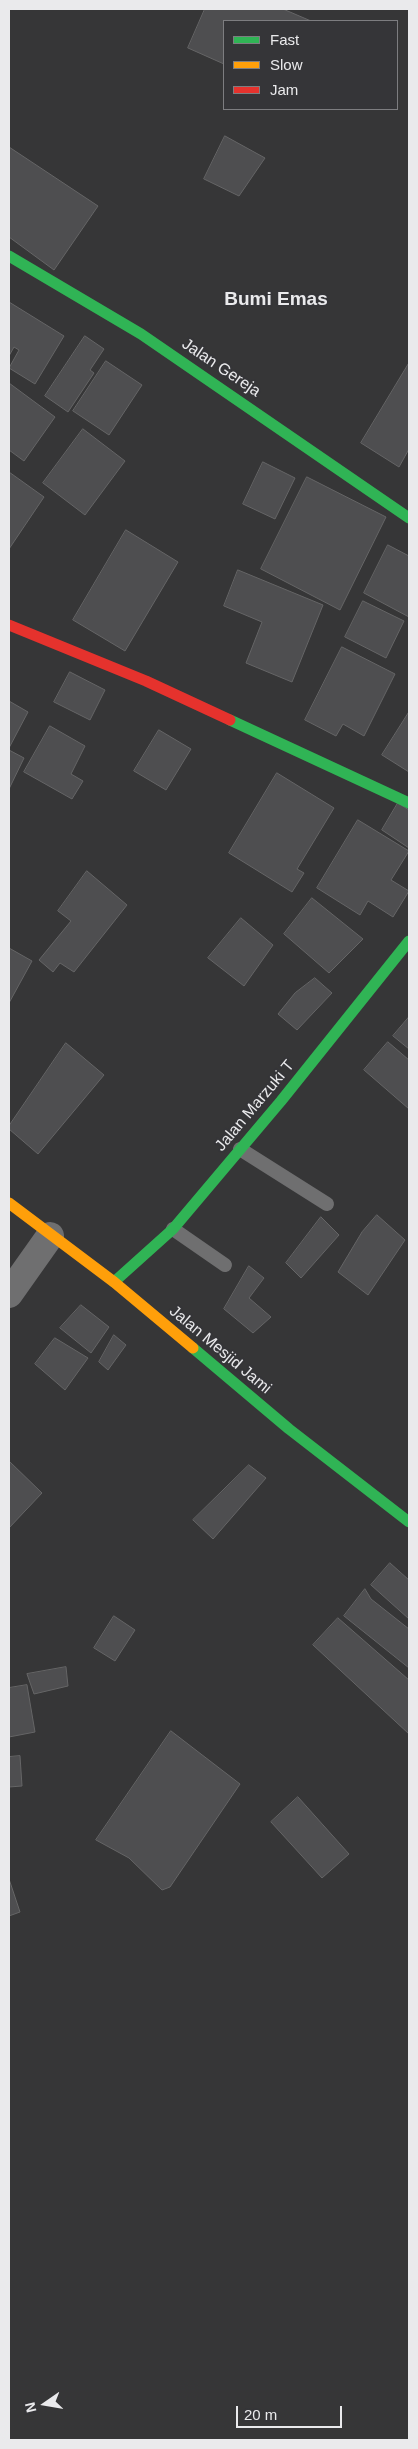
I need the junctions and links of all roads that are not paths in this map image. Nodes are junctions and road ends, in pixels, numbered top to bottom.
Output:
1 (9, 256) edge
2 (409, 518) edge
3 (9, 625) edge
4 (409, 803) edge
5 (409, 941) edge
6 (240, 1149) junction
7 (9, 1203) edge
8 (326, 1204) dead end
9 (173, 1229) junction
10 (50, 1236) junction
11 (225, 1265) dead end
12 (114, 1282) junction
13 (9, 1294) edge
14 (409, 1522) edge

1 - 2 street, Jalan Gereja
3 - 4 street
5 - 6 street, Jalan Marzuki T
6 - 8 lane
6 - 9 street, Jalan Marzuki T
7 - 10 street, Jalan Mesjid Jami
9 - 11 lane
9 - 12 street, Jalan Marzuki T
10 - 12 street, Jalan Mesjid Jami
10 - 13 street
12 - 14 street, Jalan Mesjid Jami

